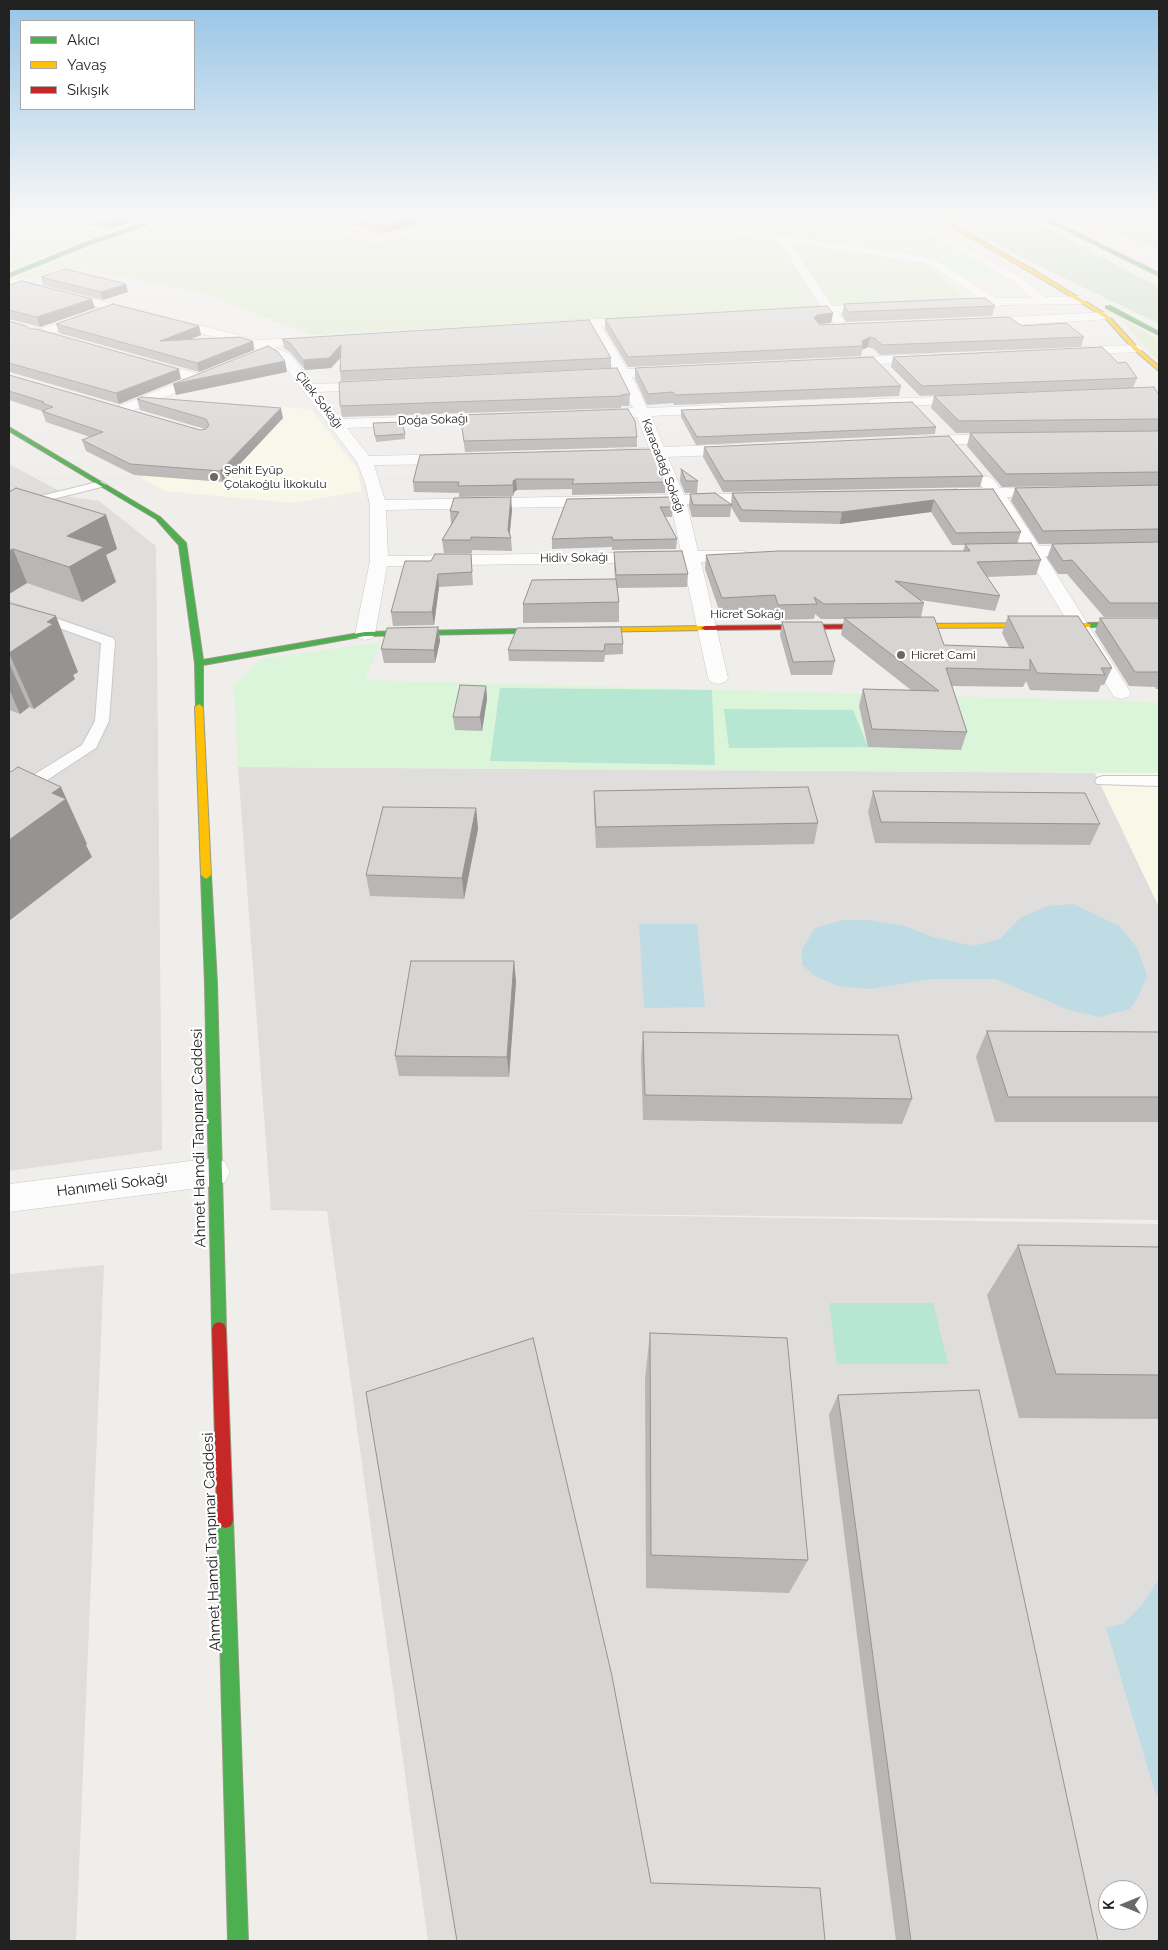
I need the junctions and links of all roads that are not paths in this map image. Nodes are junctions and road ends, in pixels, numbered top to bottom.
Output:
1 (110, 309) edge
2 (117, 309) edge
3 (846, 309) edge
4 (1003, 309) edge
5 (1095, 309) edge
6 (1109, 309) edge
7 (829, 310) junction
8 (777, 312) edge
9 (1106, 316) junction
10 (661, 319) edge
11 (1020, 322) junction
12 (594, 323) junction
13 (962, 324) edge
14 (17, 326) edge
15 (545, 326) edge
16 (827, 329) edge
17 (40, 333) junction
18 (1036, 334) edge
19 (1159, 334) edge
20 (59, 338) edge
21 (328, 340) edge
22 (9, 344) edge
23 (864, 348) edge
24 (1136, 349) junction
25 (267, 351) junction
26 (1050, 352) edge
27 (304, 356) edge
28 (943, 358) edge
29 (134, 360) edge
30 (875, 361) junction
31 (826, 363) edge
32 (1159, 369) edge
33 (691, 370) edge
34 (218, 371) edge
35 (623, 373) junction
36 (888, 374) edge
37 (564, 376) edge
38 (199, 378) junction
39 (388, 384) edge
40 (310, 388) junction
41 (901, 388) edge
42 (987, 399) edge
43 (914, 402) junction
44 (866, 404) edge
45 (730, 409) edge
46 (642, 412) junction
47 (583, 414) edge
48 (926, 414) edge
49 (138, 417) edge
50 (514, 417) edge
51 (337, 424) junction
52 (939, 427) dead end
53 (9, 429) edge
54 (1020, 439) edge
55 (951, 440) junction
56 (902, 442) edge
57 (757, 449) edge
58 (660, 453) junction
59 (601, 455) edge
60 (964, 455) edge
61 (474, 458) edge
62 (365, 461) junction
63 (977, 470) edge
64 (101, 484) junction
65 (1065, 491) edge
66 (996, 492) junction
67 (946, 494) edge
68 (788, 497) edge
69 (678, 500) junction
70 (378, 505) junction
71 (9, 507) edge
72 (1159, 549) edge
73 (1033, 551) junction
74 (976, 552) edge
75 (758, 556) edge
76 (692, 557) junction
77 (379, 561) junction
78 (9, 606) edge
79 (1080, 624) junction
80 (1159, 624) edge
81 (707, 628) junction
82 (365, 634) junction
83 (199, 663) junction
84 (718, 678) dead end
85 (1121, 693) dead end
86 (1102, 781) dead end
87 (1159, 781) edge
88 (9, 797) edge
89 (214, 1172) junction
90 (9, 1198) edge
91 (238, 1941) edge

1 - 17 street
2 - 25 street
3 - 7 street
4 - 11 street
5 - 9 main road
6 - 19 main road
7 - 8 street
7 - 16 street
9 - 11 street
9 - 24 main road
10 - 12 street
11 - 13 street
11 - 18 street
12 - 15 street
12 - 35 street, Karacadağ Sokağı
14 - 17 street
17 - 20 street
17 - 22 street
21 - 25 street
23 - 30 street
24 - 26 street
24 - 32 main road
25 - 27 street
25 - 40 street, Çilek Sokağı
28 - 30 street
29 - 38 street
30 - 31 street
30 - 36 street
33 - 35 street
34 - 38 street
35 - 37 street
35 - 46 street, Karacadağ Sokağı
38 - 49 street
39 - 40 street
40 - 51 street, Çilek Sokağı
41 - 43 street
42 - 43 street
43 - 44 street
43 - 48 street
45 - 46 street
46 - 47 street
46 - 58 street, Karacadağ Sokağı
50 - 51 street, Doğa Sokağı
51 - 62 street, Çilek Sokağı
52 - 55 street
53 - 64 main road, Ahmet Hamdi Tanpınar Caddesi
54 - 55 street
55 - 56 street
55 - 60 street
57 - 58 street
58 - 59 street
58 - 69 street, Karacadağ Sokağı
61 - 62 street
62 - 70 street, Çilek Sokağı
63 - 66 street
64 - 71 lane
64 - 83 main road, Ahmet Hamdi Tanpınar Caddesi
65 - 66 street
66 - 67 street
66 - 73 street
68 - 69 street
69 - 70 street
69 - 76 street, Karacadağ Sokağı
70 - 77 street, Çilek Sokağı
72 - 73 street
73 - 74 street
73 - 79 street
75 - 76 street, Hidiv Sokağı
76 - 77 street, Hidiv Sokağı
76 - 81 street, Karacadağ Sokağı
77 - 82 street, Çilek Sokağı
78 - 88 lane
79 - 80 main road, Hicret Sokağı
79 - 81 main road, Hicret Sokağı
79 - 85 street
81 - 82 main road, Hicret Sokağı
81 - 84 street, Karacadağ Sokağı
82 - 83 main road, Hicret Sokağı
83 - 89 main road, Ahmet Hamdi Tanpınar Caddesi
86 - 87 lane
89 - 90 street, Hanımeli Sokağı
89 - 91 main road, Ahmet Hamdi Tanpınar Caddesi

